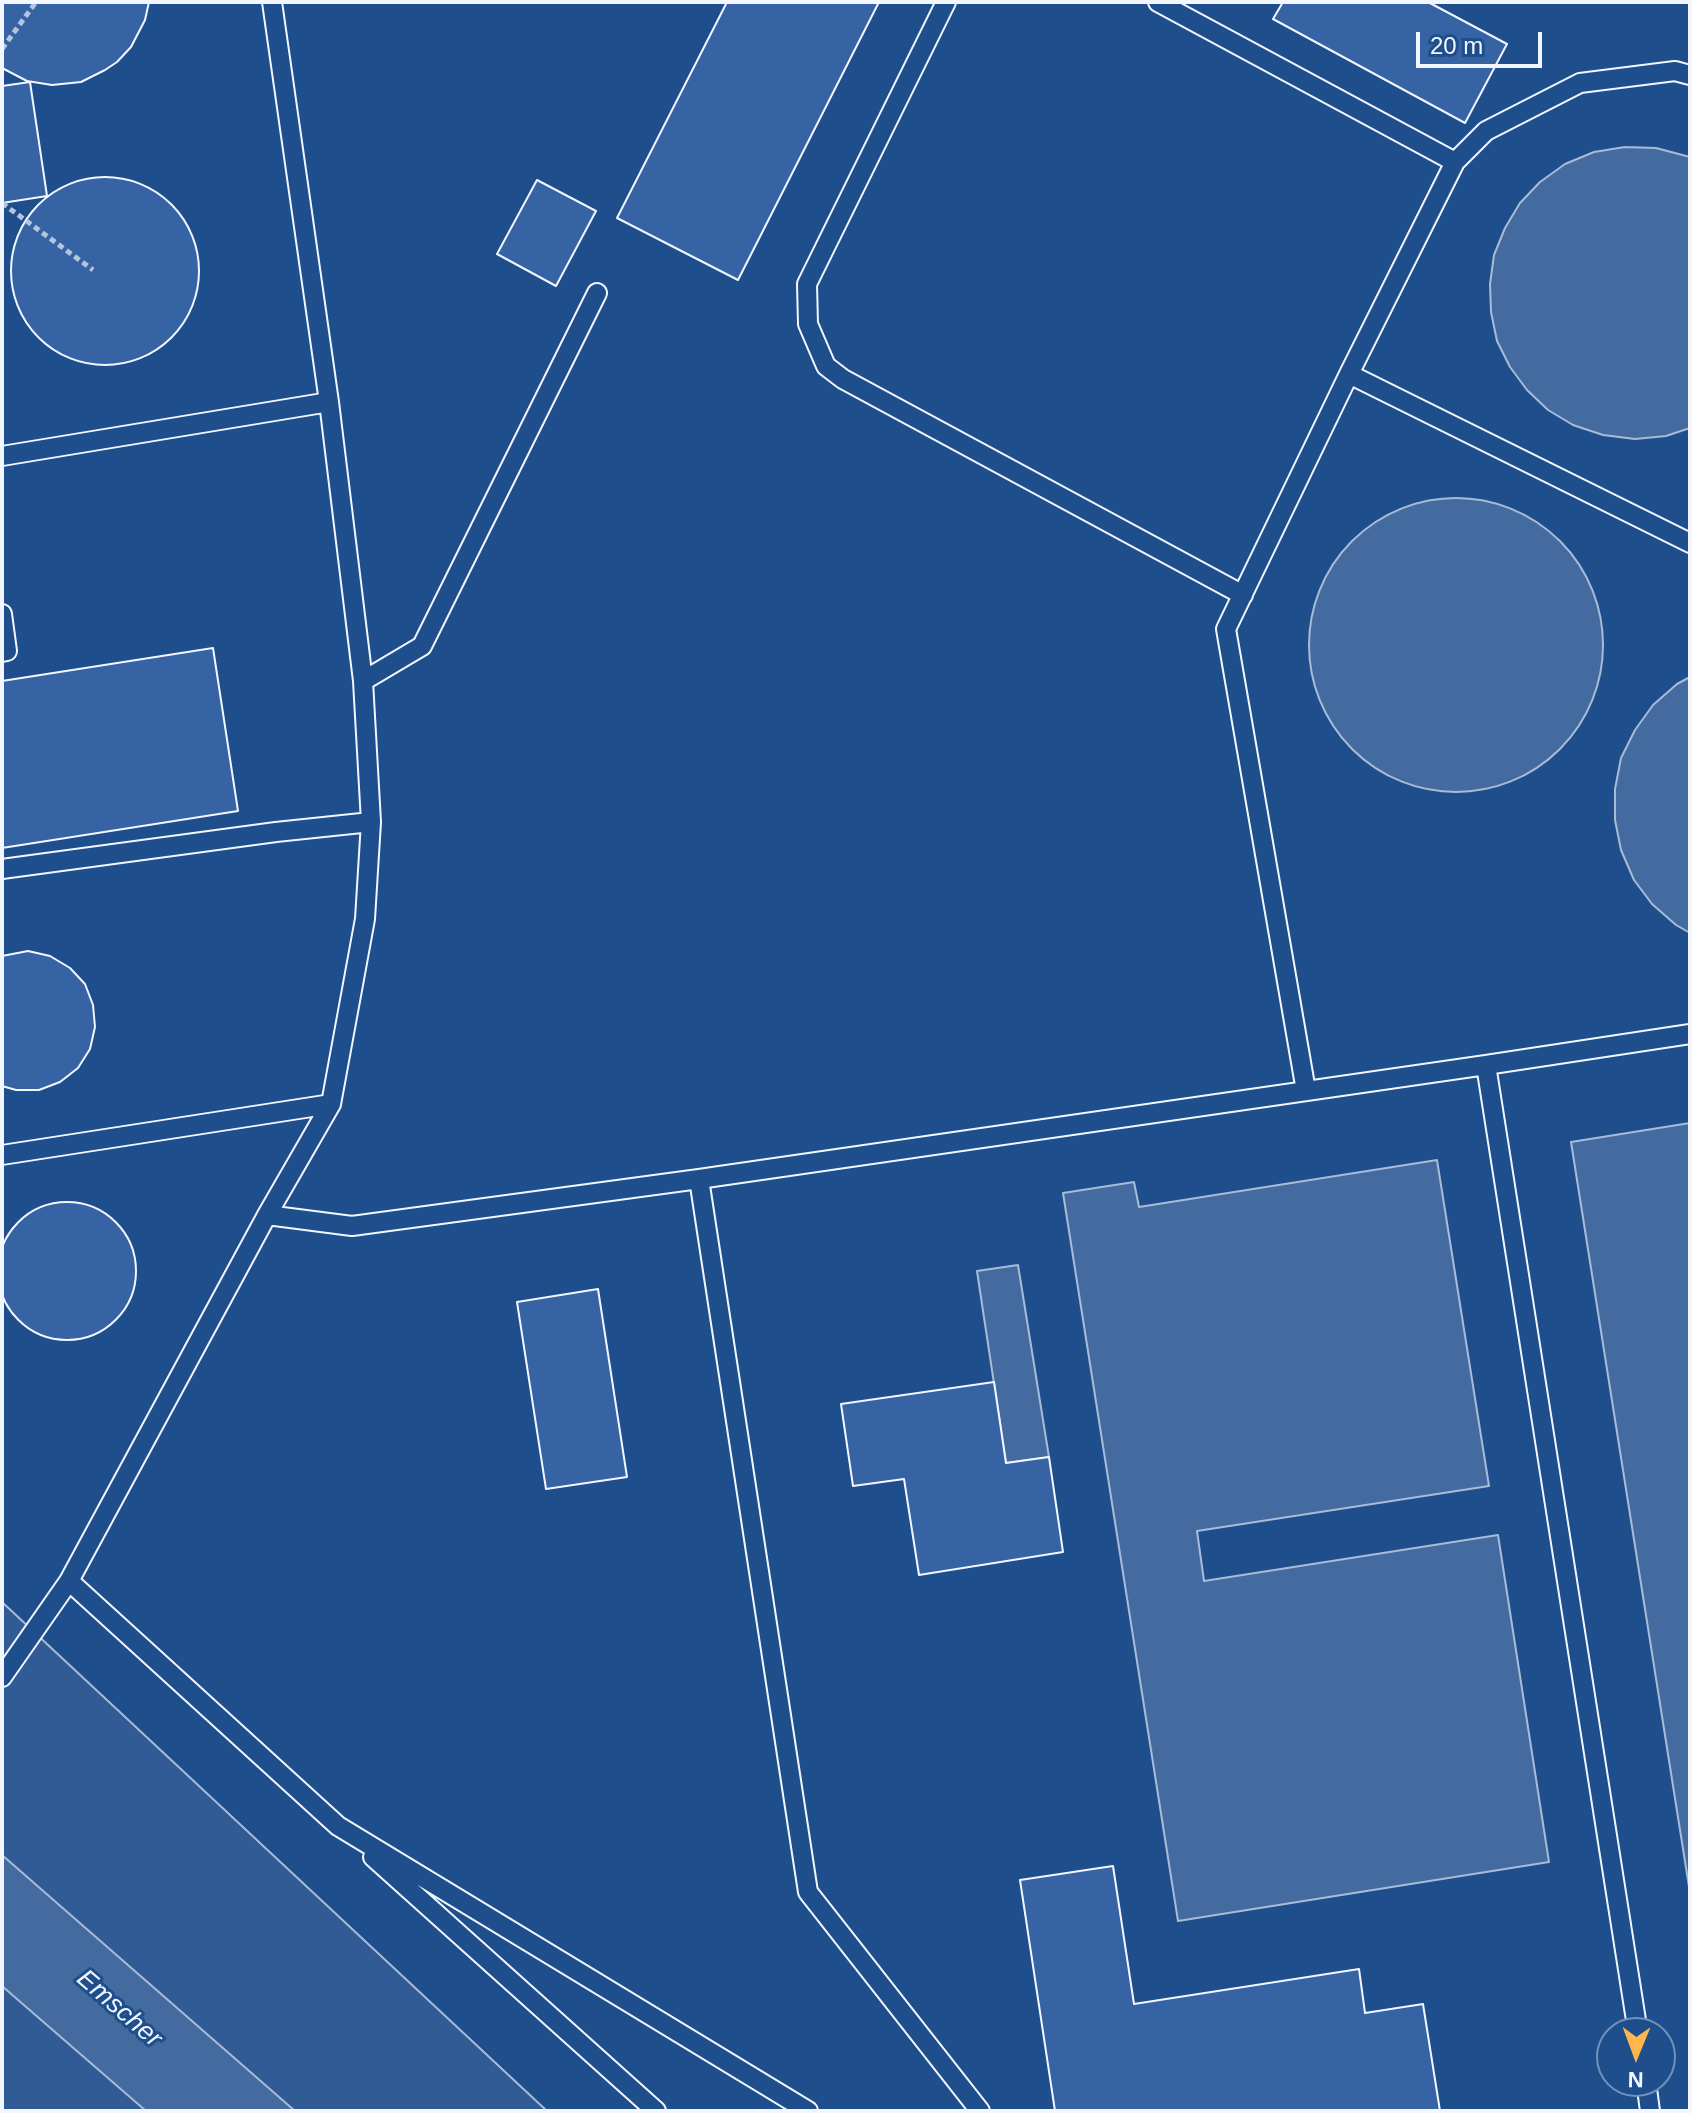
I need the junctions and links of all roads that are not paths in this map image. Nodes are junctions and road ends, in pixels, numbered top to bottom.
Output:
1 (272, 2) edge
2 (946, 2) edge
3 (1158, 2) edge
4 (1690, 75) edge
5 (1455, 162) junction
6 (597, 293) dead end
7 (1349, 374) junction
8 (329, 402) junction
9 (2, 456) edge
10 (1690, 543) edge
11 (1243, 595) junction
12 (2, 614) edge
13 (2, 652) edge
14 (363, 681) junction
15 (371, 822) junction
16 (2, 869) edge
17 (1690, 1034) edge
18 (1486, 1065) junction
19 (1306, 1091) junction
20 (331, 1104) junction
21 (2, 1155) edge
22 (699, 1179) junction
23 (267, 1215) junction
24 (69, 1581) junction
25 (4, 1675) edge
26 (338, 1826) junction
27 (1635, 2017) edge
28 (656, 2111) edge
29 (808, 2111) edge
30 (980, 2111) edge

1 - 8 lane
2 - 11 lane
3 - 5 lane
4 - 5 lane
5 - 7 lane
6 - 14 lane
7 - 10 lane
7 - 11 lane
8 - 9 lane
8 - 14 lane
11 - 19 lane
12 - 13 lane
14 - 15 lane
15 - 16 lane
15 - 20 lane
17 - 18 lane
18 - 19 lane
18 - 27 lane
19 - 22 lane
20 - 21 lane
20 - 23 lane
22 - 23 lane
22 - 30 lane
23 - 24 lane
24 - 25 lane
24 - 26 lane
26 - 28 lane
26 - 29 lane

